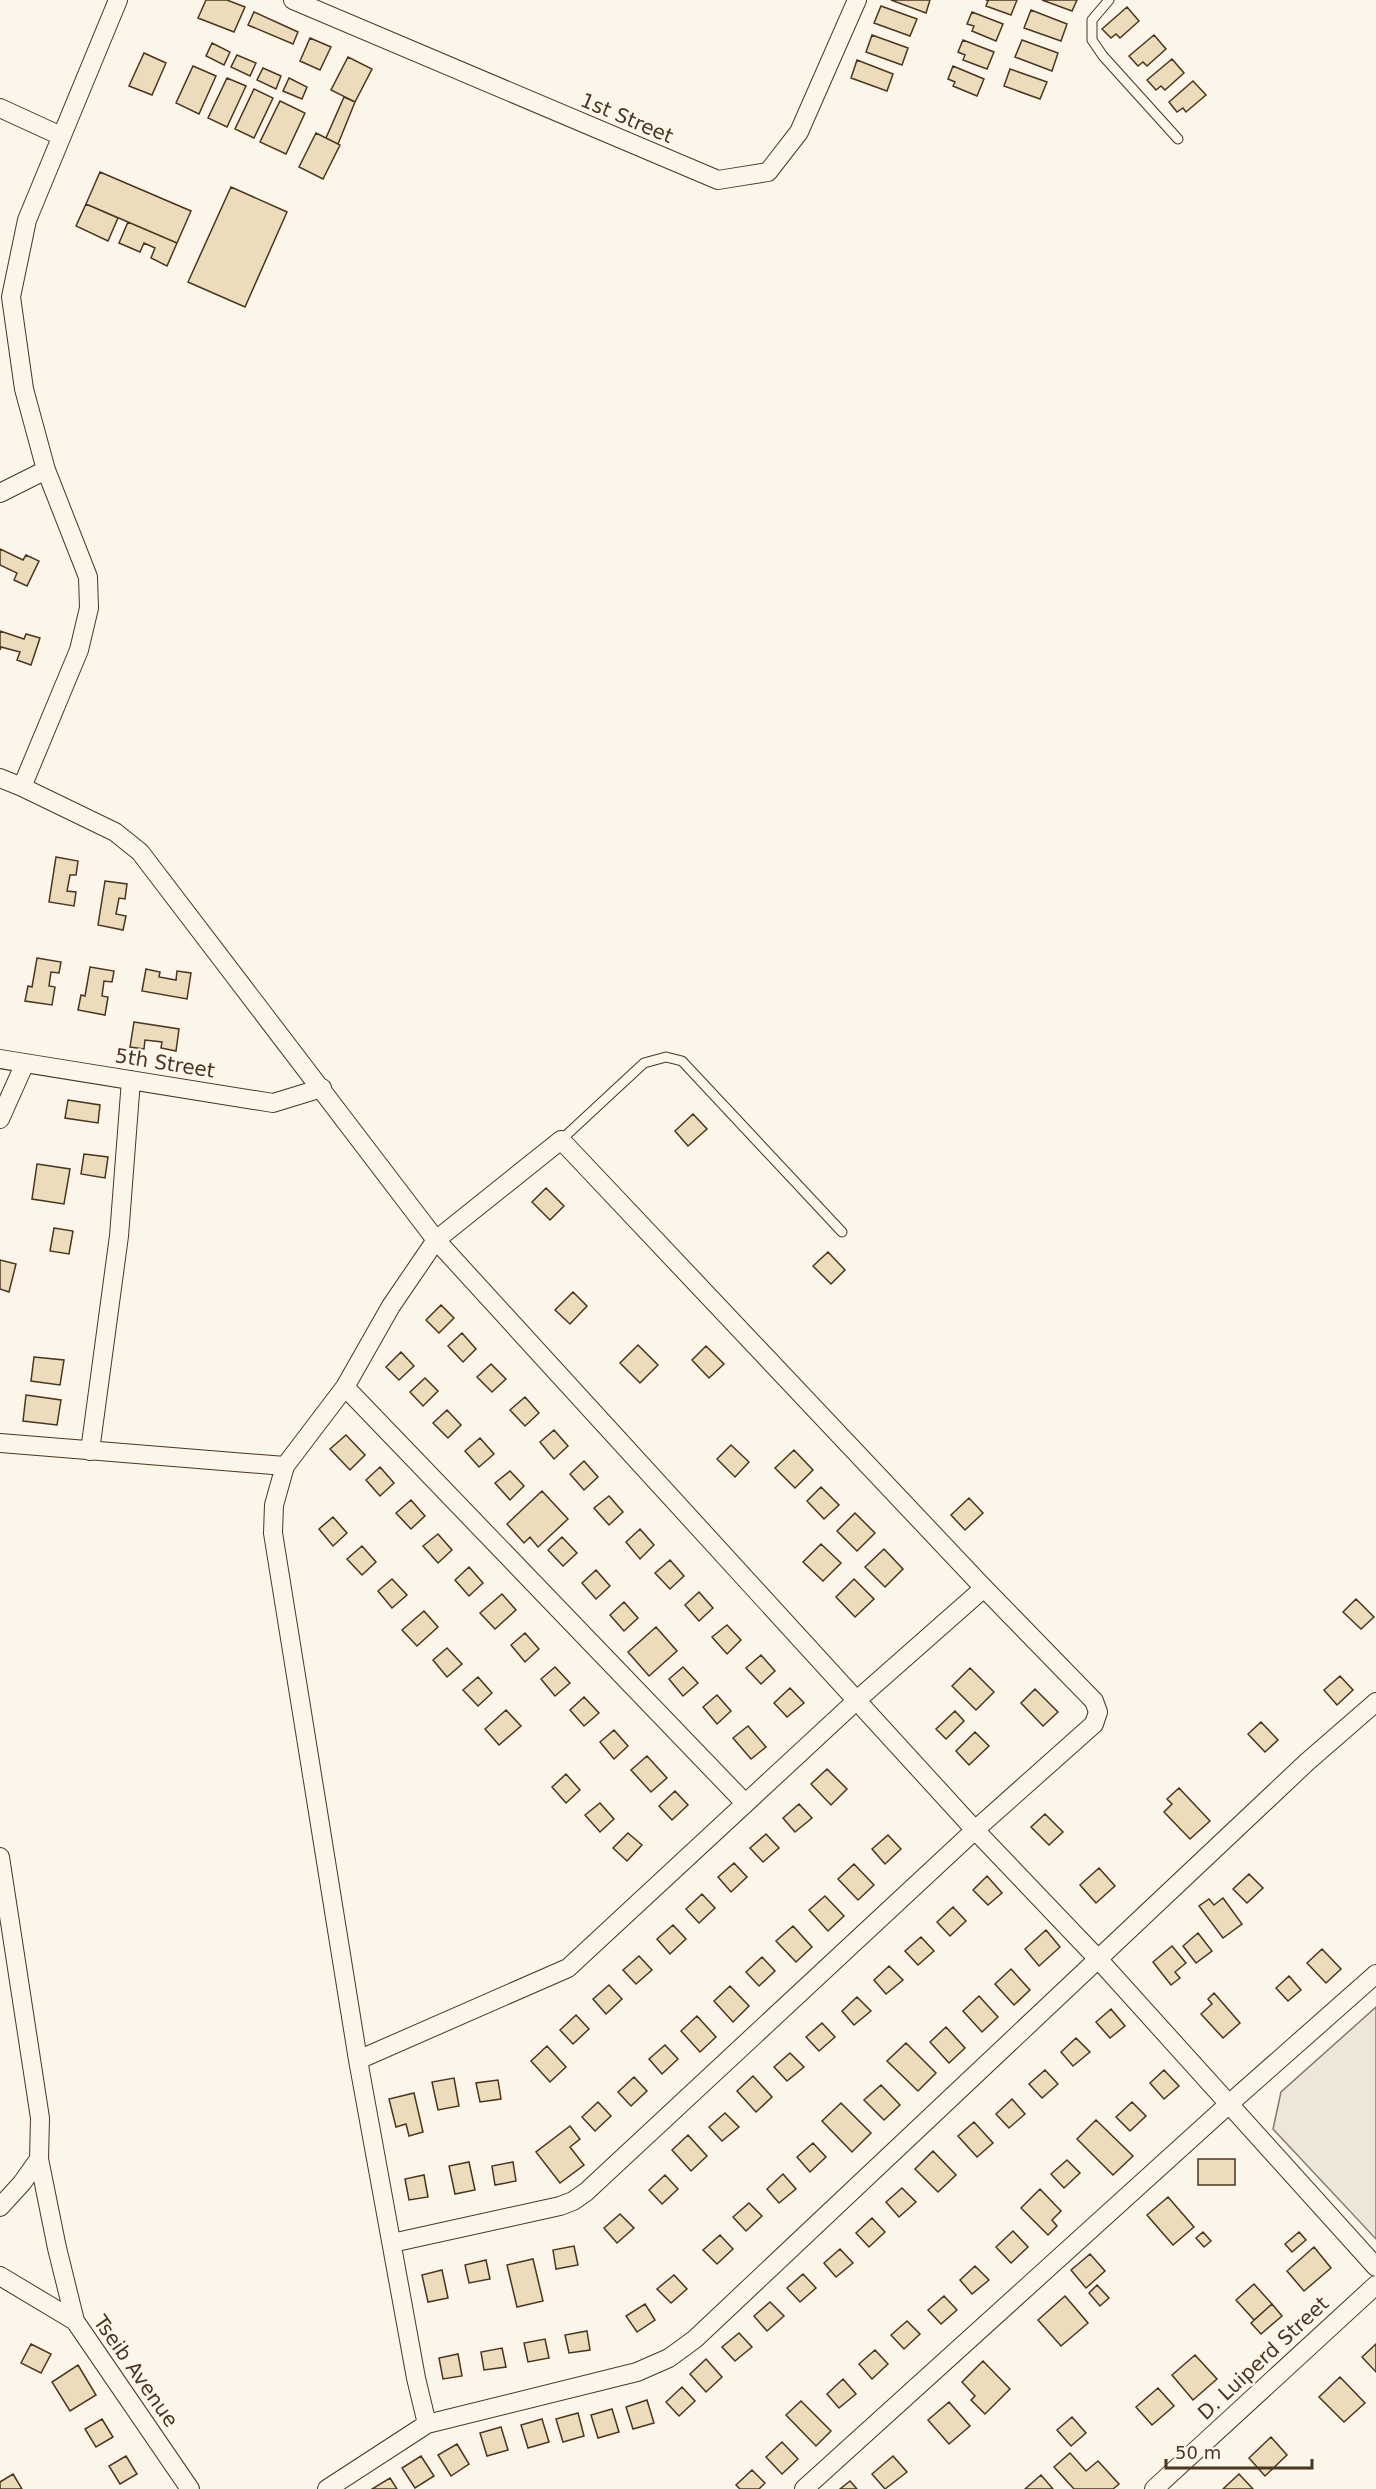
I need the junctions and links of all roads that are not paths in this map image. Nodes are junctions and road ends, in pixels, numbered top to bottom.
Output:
1 (118, 0) edge
2 (293, 0) edge
3 (857, 0) edge
4 (1109, 0) edge
5 (0, 108) edge
6 (61, 136) junction
7 (1179, 139) dead end
8 (46, 470) junction
9 (0, 493) edge
10 (0, 778) edge
11 (22, 787) junction
12 (0, 1059) edge
13 (25, 1063) junction
14 (131, 1080) junction
15 (322, 1088) junction
16 (0, 1119) edge
17 (561, 1140) junction
18 (842, 1232) dead end
19 (436, 1240) junction
20 (345, 1387) junction
21 (0, 1443) edge
22 (90, 1451) junction
23 (285, 1466) junction
24 (984, 1588) junction
25 (856, 1700) junction
26 (1376, 1702) edge
27 (745, 1803) junction
28 (975, 1830) junction
29 (0, 1857) edge
30 (1099, 1960) junction
31 (1376, 1974) edge
32 (358, 2060) junction
33 (1229, 2104) junction
34 (39, 2159) junction
35 (0, 2207) edge
36 (392, 2243) junction
37 (1376, 2267) edge
38 (0, 2276) edge
39 (1376, 2285) edge
40 (75, 2321) junction
41 (427, 2424) junction
42 (190, 2489) edge
43 (327, 2489) edge
44 (804, 2489) edge
45 (1154, 2489) edge

1 - 6 street
2 - 3 street, 1st Street
4 - 7 lane
5 - 6 street
6 - 8 street
8 - 9 street
8 - 11 street
10 - 11 street
11 - 15 street
12 - 13 street, 5th Street
13 - 14 street, 5th Street
13 - 16 street
14 - 15 street, 5th Street
14 - 22 street
15 - 19 street
17 - 18 lane
17 - 19 street
17 - 24 street
19 - 20 street
19 - 25 street
20 - 23 street
20 - 27 street
21 - 22 street
22 - 23 street
23 - 32 street
24 - 25 street
24 - 28 street
25 - 27 street
25 - 28 street
26 - 30 street
27 - 32 street
28 - 30 street
28 - 36 street
29 - 34 street
30 - 33 street
30 - 41 street
31 - 33 street
32 - 36 street
33 - 37 street
33 - 44 street
34 - 35 street
34 - 40 street
36 - 41 street
38 - 40 street, Tseib Avenue
39 - 45 street, D. Luiperd Street
40 - 42 street, Tseib Avenue
41 - 43 street

